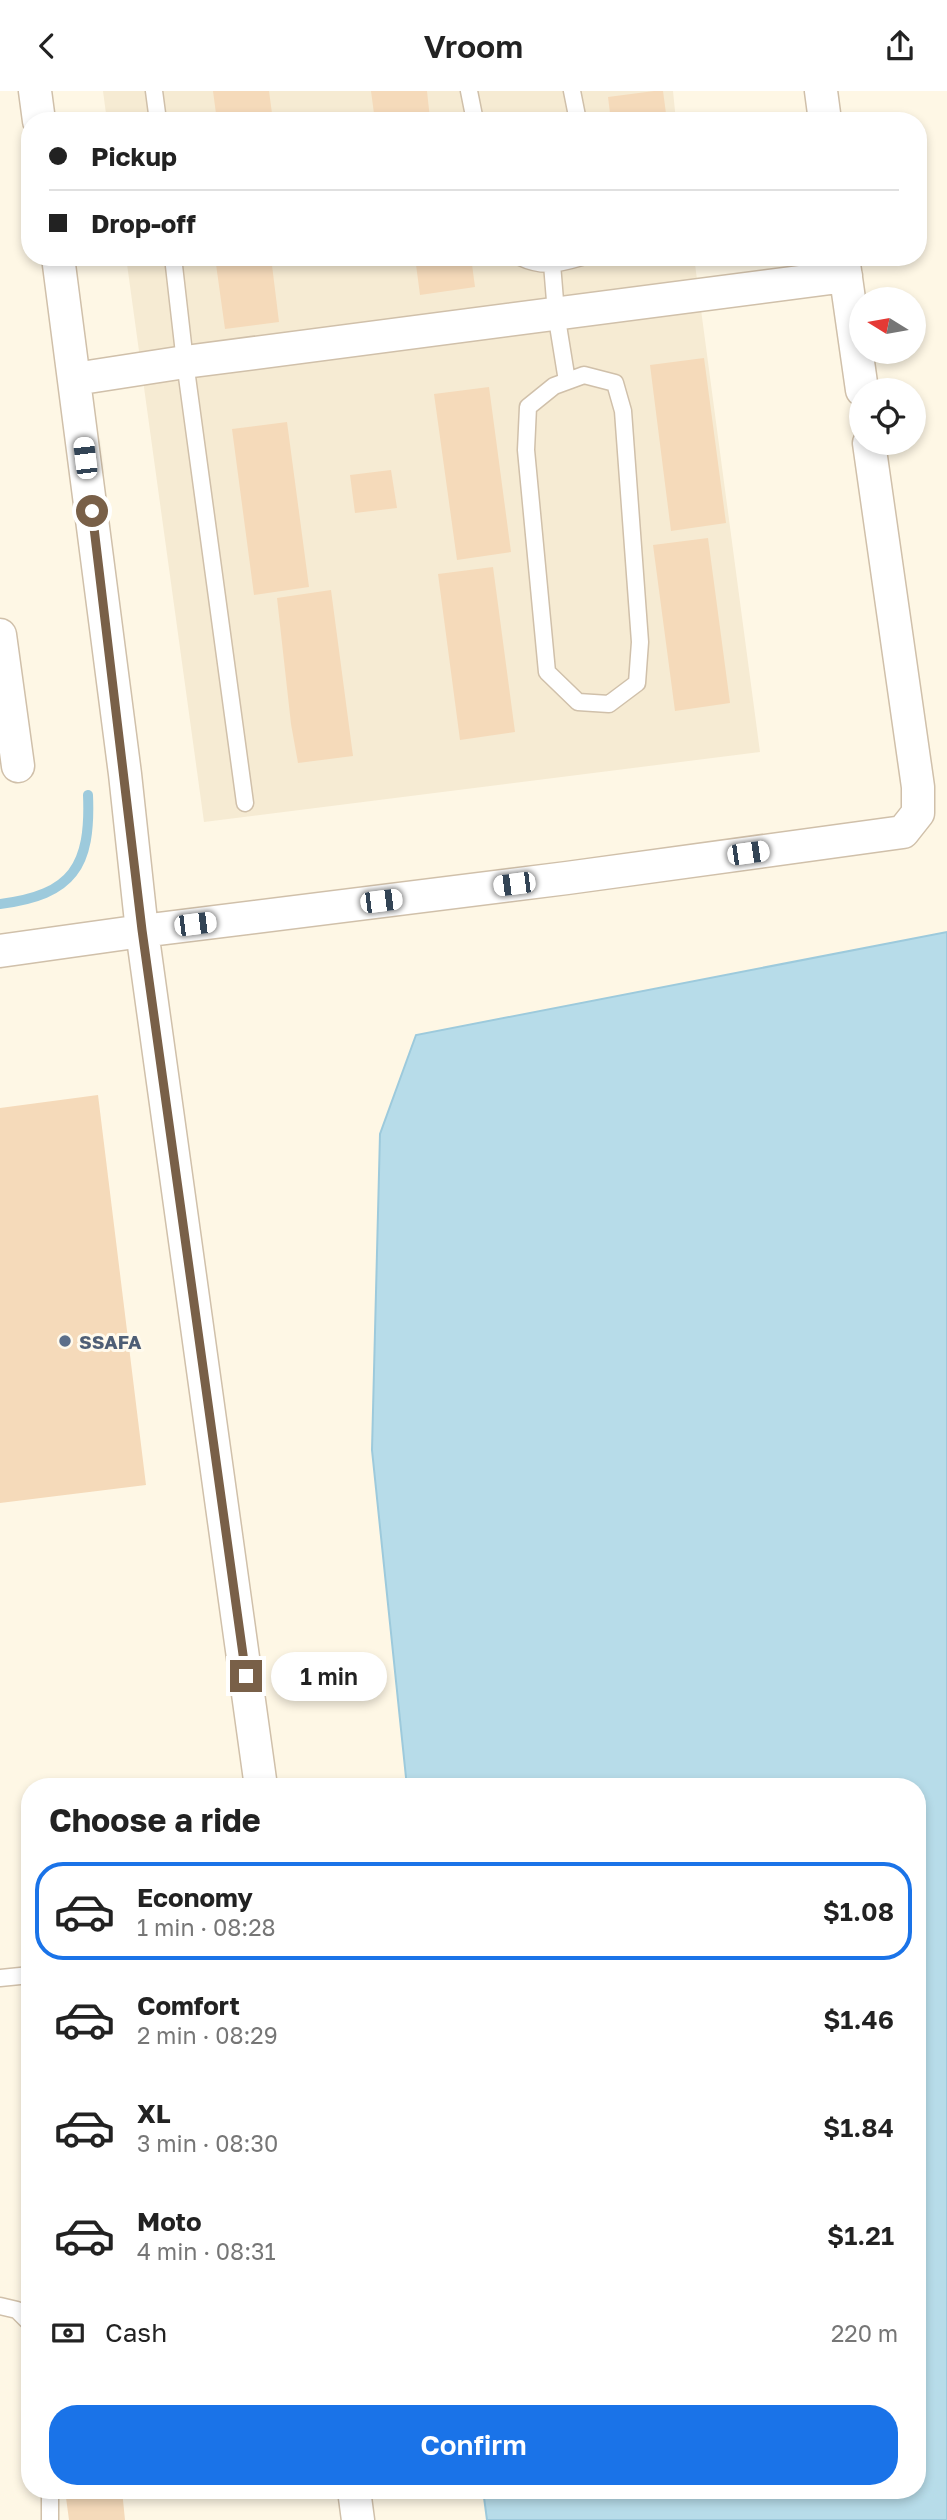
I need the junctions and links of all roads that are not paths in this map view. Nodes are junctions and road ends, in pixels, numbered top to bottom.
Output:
1 (35, 91) edge
2 (155, 91) edge
3 (470, 91) edge
4 (572, 91) edge
5 (821, 91) edge
6 (38, 112) edge
7 (157, 112) edge
8 (474, 112) edge
9 (576, 112) edge
10 (824, 112) edge
11 (59, 266) edge
12 (174, 266) edge
13 (552, 266) edge
14 (844, 267) edge
15 (556, 313) junction
16 (185, 362) junction
17 (860, 378) edge
18 (75, 379) junction
19 (568, 381) junction
20 (871, 455) edge
21 (0, 635) edge
22 (18, 766) dead end
23 (245, 803) dead end
24 (142, 930) junction
25 (0, 951) edge
26 (260, 1778) edge
27 (21, 1976) edge
28 (0, 1978) edge
29 (0, 2306) edge
30 (21, 2314) edge
31 (50, 2499) edge
32 (356, 2499) edge
33 (50, 2520) edge
34 (358, 2520) edge

1 - 6 street
2 - 7 lane
3 - 8 lane
4 - 9 lane
5 - 10 street
11 - 18 street
12 - 16 lane
13 - 15 lane
14 - 15 street
14 - 17 street
15 - 16 street
15 - 19 lane
16 - 18 street
16 - 23 lane
18 - 24 street
19 - 19 lane
20 - 24 street
21 - 22 street
24 - 25 street
24 - 26 street
27 - 28 lane
29 - 30 lane
31 - 33 lane
32 - 34 street

